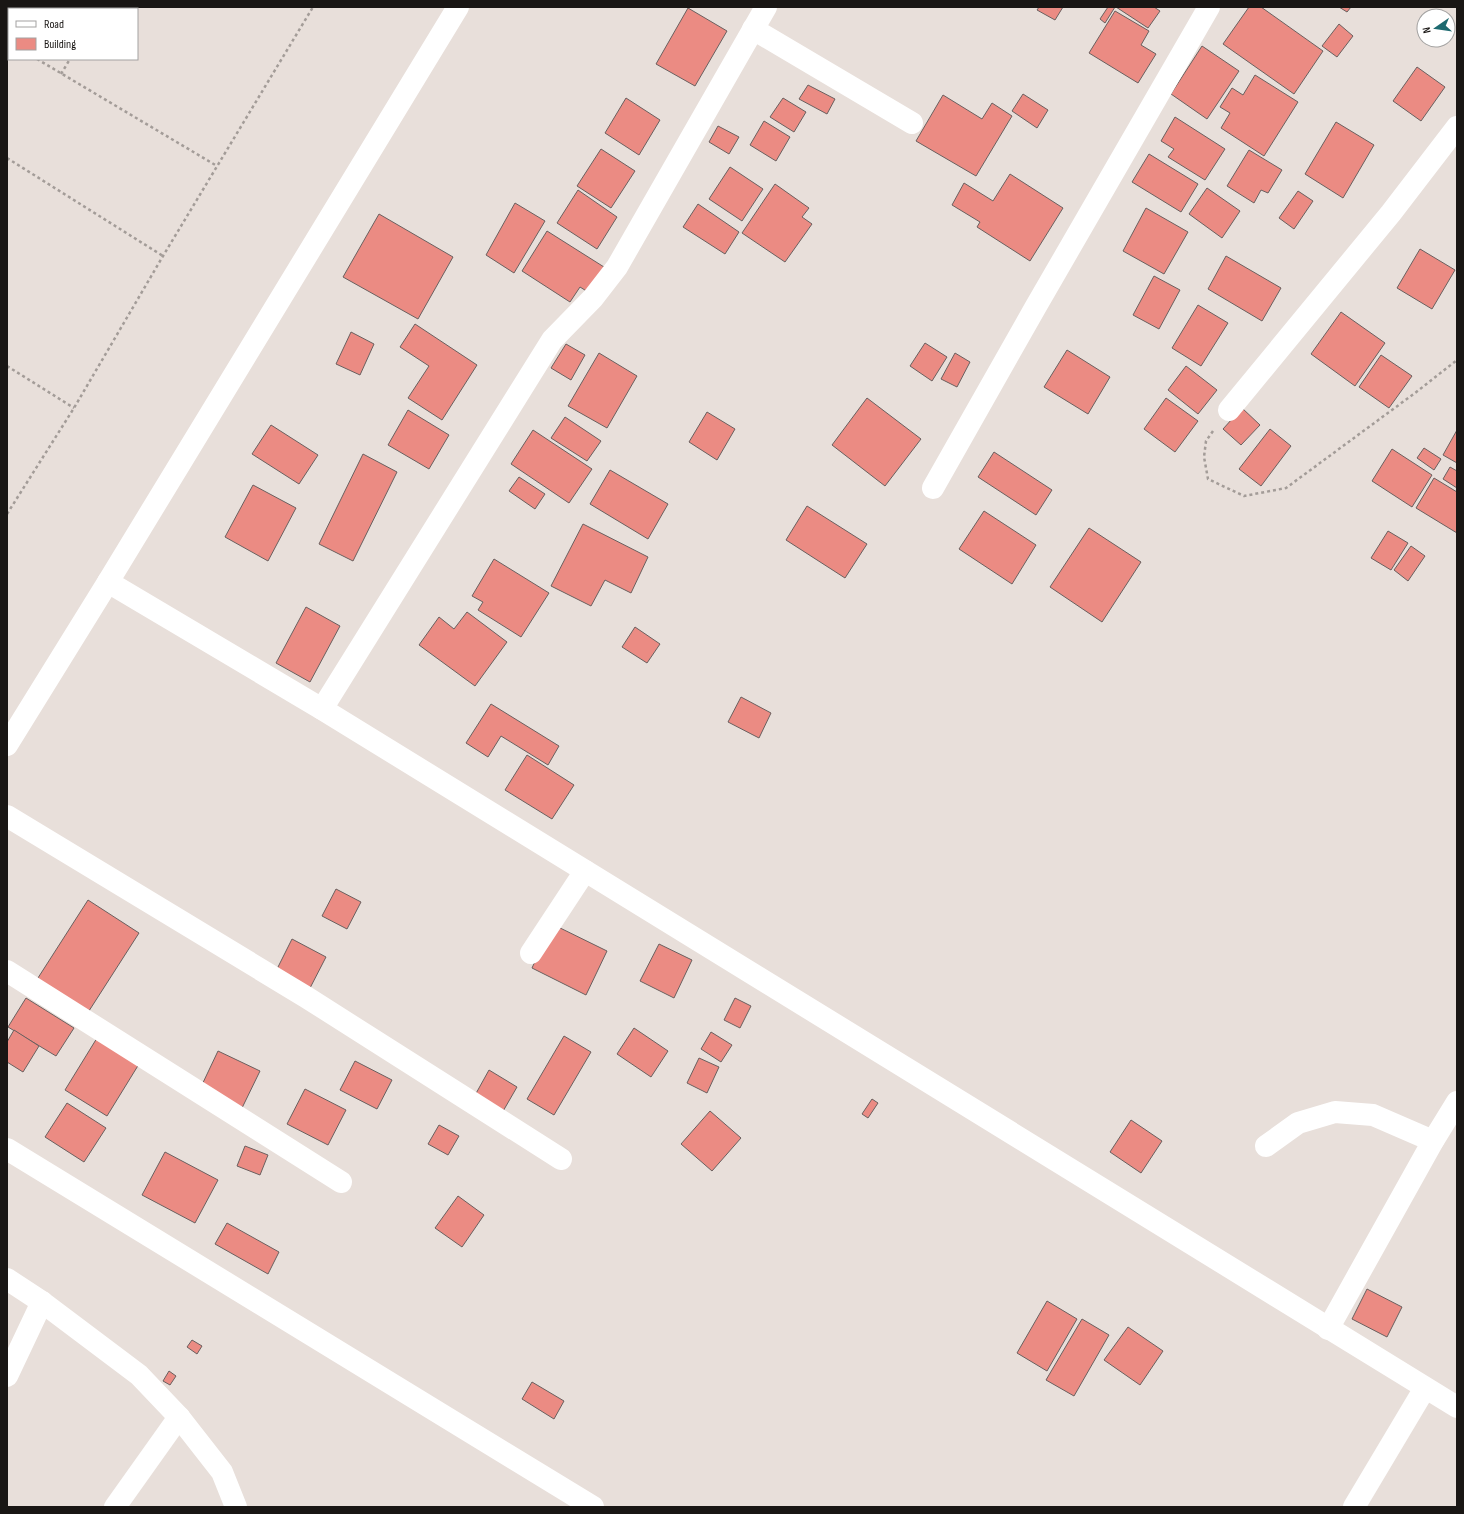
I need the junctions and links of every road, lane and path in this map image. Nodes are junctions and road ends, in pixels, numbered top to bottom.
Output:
1 (313, 7) edge
2 (458, 7) edge
3 (766, 7) edge
4 (1209, 7) edge
5 (752, 30) junction
6 (39, 60) edge
7 (69, 60) edge
8 (61, 74) junction
9 (912, 123) dead end
10 (1457, 127) edge
11 (7, 158) edge
12 (218, 166) junction
13 (163, 256) junction
14 (1457, 360) edge
15 (7, 366) edge
16 (74, 408) junction
17 (1229, 410) joint
18 (933, 488) dead end
19 (7, 514) edge
20 (108, 582) junction
21 (322, 710) junction
22 (7, 745) edge
23 (7, 816) edge
24 (585, 871) junction
25 (532, 953) dead end
26 (7, 972) edge
27 (1457, 1102) edge
28 (1433, 1140) junction
29 (1266, 1146) dead end
30 (7, 1149) edge
31 (561, 1159) dead end
32 (341, 1182) dead end
33 (7, 1279) edge
34 (42, 1302) junction
35 (1328, 1328) junction
36 (7, 1376) edge
37 (1426, 1388) junction
38 (1457, 1407) edge
39 (179, 1417) junction
40 (562, 1497) edge
41 (115, 1507) edge
42 (236, 1507) edge
43 (593, 1507) edge
44 (1354, 1507) edge

1 - 12 path
2 - 20 street
3 - 5 street
4 - 18 street
5 - 9 street
5 - 21 street
6 - 8 path
7 - 8 path
8 - 12 path
10 - 17 street
11 - 13 path
12 - 13 path
13 - 16 path
14 - 17 path
15 - 16 path
16 - 19 path
20 - 21 street
20 - 22 street
21 - 24 street
23 - 31 street
24 - 25 street
24 - 35 street
26 - 32 street
27 - 28 street
28 - 29 street
28 - 35 street
30 - 40 street
33 - 34 street
34 - 36 street
34 - 39 street
35 - 37 street
37 - 38 street
37 - 44 street
39 - 41 street
39 - 42 street
40 - 43 street

